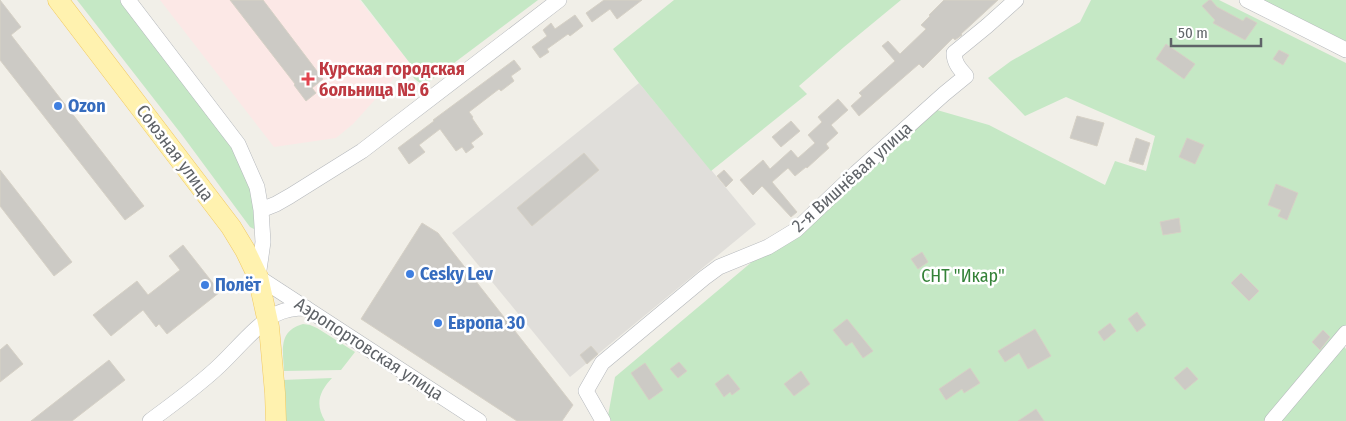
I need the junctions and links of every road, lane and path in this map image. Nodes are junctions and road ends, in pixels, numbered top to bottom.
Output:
1 (58, 0) edge
2 (128, 0) edge
3 (559, 0) edge
4 (1016, 0) edge
5 (1247, 0) edge
6 (1346, 50) edge
7 (261, 210) junction
8 (258, 277) junction
9 (306, 308) junction
10 (267, 320) junction
11 (1346, 333) edge
12 (150, 421) edge
13 (276, 421) edge
14 (479, 421) edge
15 (603, 421) edge
16 (1272, 421) edge

1 - 8 main road, Союзная улица
2 - 7 street
3 - 7 street
4 - 15 street, 2-я Вишнёвая улица
5 - 6 street
7 - 8 street
8 - 9 street, Аэропортовская улица
8 - 10 main road, Союзная улица
9 - 10 street
9 - 14 street, Аэропортовская улица
10 - 12 street
10 - 13 main road, Союзная улица
11 - 16 street

